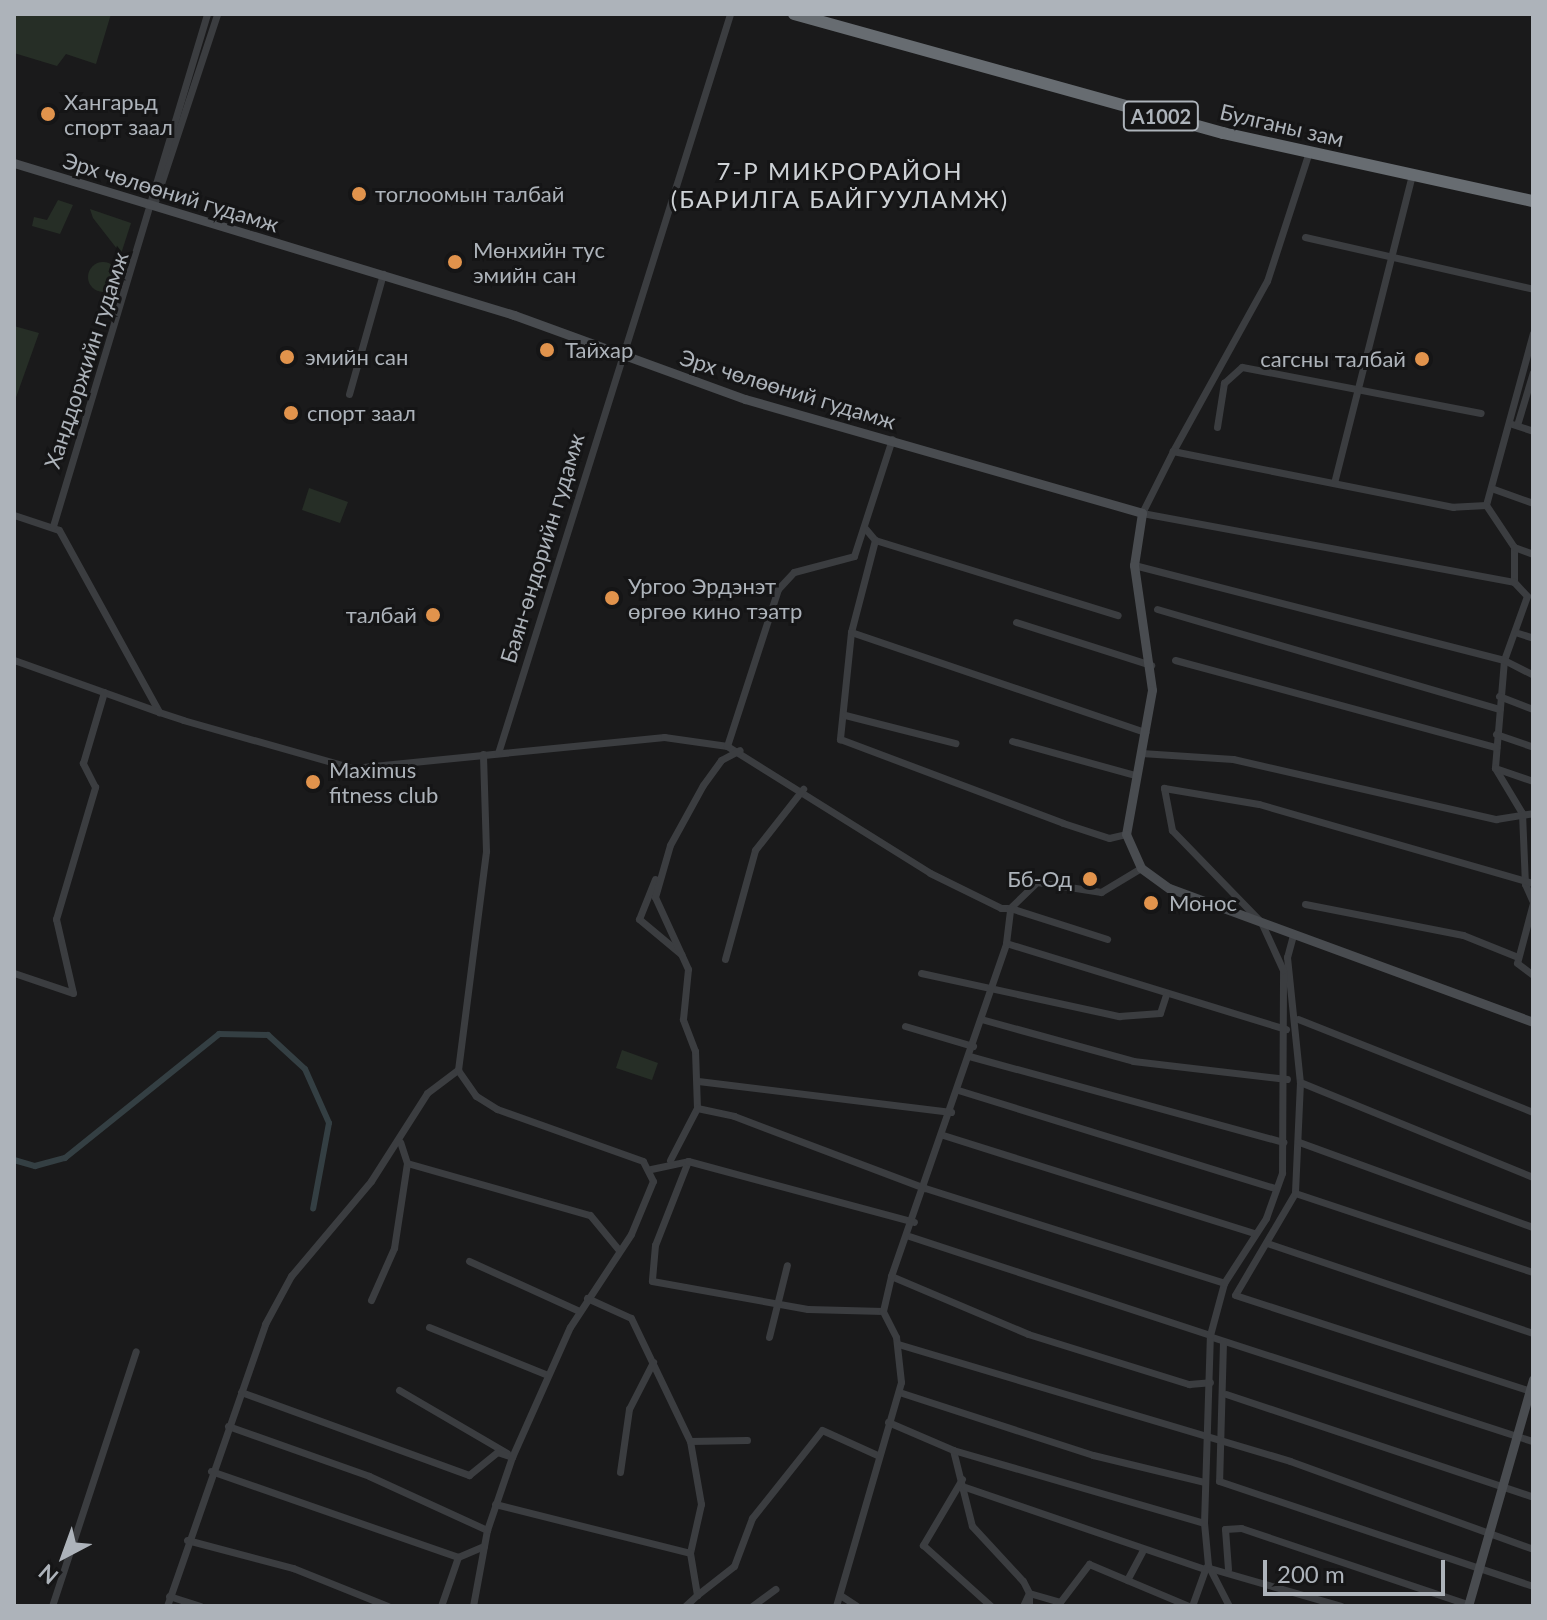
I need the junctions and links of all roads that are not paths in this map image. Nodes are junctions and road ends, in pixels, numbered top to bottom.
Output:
1 (207, 14) edge
2 (217, 14) edge
3 (730, 14) edge
4 (794, 14) edge
5 (1309, 152) junction
6 (14, 163) edge
7 (1412, 175) junction
8 (1533, 201) edge
9 (154, 205) junction
10 (1305, 237) dead end
11 (1392, 258) junction
12 (383, 274) junction
13 (1533, 289) edge
14 (1533, 334) edge
15 (623, 353) junction
16 (1533, 372) edge
17 (1358, 389) junction
18 (349, 394) dead end
19 (1481, 413) dead end
20 (1514, 424) junction
21 (1217, 427) dead end
22 (1533, 431) edge
23 (892, 439) junction
24 (1173, 451) junction
25 (1334, 483) junction
26 (1491, 488) junction
27 (1533, 503) edge
28 (1486, 505) junction
29 (1142, 513) junction
30 (14, 515) edge
31 (53, 526) junction
32 (864, 527) junction
33 (875, 540) junction
34 (1514, 547) junction
35 (1533, 554) edge
36 (1134, 565) junction
37 (1514, 582) junction
38 (1530, 597) edge
39 (1157, 609) dead end
40 (1118, 615) dead end
41 (1016, 622) dead end
42 (851, 632) junction
43 (1518, 633) junction
44 (1533, 638) edge
45 (14, 660) edge
46 (1175, 660) dead end
47 (1504, 660) junction
48 (1153, 666) junction
49 (1533, 675) edge
50 (104, 692) junction
51 (1499, 696) junction
52 (1500, 709) junction
53 (1533, 709) edge
54 (159, 712) junction
55 (845, 715) junction
56 (1145, 732) junction
57 (1496, 734) junction
58 (1012, 741) dead end
59 (955, 743) dead end
60 (727, 746) junction
61 (1496, 747) junction
62 (1533, 747) edge
63 (740, 750) junction
64 (498, 753) junction
65 (1141, 753) junction
66 (483, 754) junction
67 (1495, 768) junction
68 (1135, 775) junction
69 (1533, 781) edge
70 (803, 789) junction
71 (1529, 811) edge
72 (1126, 834) junction
73 (1523, 842) junction
74 (1533, 846) edge
75 (1141, 868) junction
76 (660, 869) junction
77 (1529, 883) edge
78 (1533, 903) edge
79 (1305, 904) dead end
80 (1010, 908) junction
81 (1261, 922) junction
82 (1293, 935) junction
83 (1107, 939) dead end
84 (1006, 943) junction
85 (683, 955) junction
86 (1518, 957) junction
87 (725, 959) dead end
88 (14, 973) edge
89 (921, 973) dead end
90 (1533, 975) edge
91 (992, 987) junction
92 (1166, 994) junction
93 (981, 1019) junction
94 (1298, 1019) junction
95 (1533, 1022) edge
96 (905, 1026) dead end
97 (1286, 1029) junction
98 (973, 1046) junction
99 (969, 1056) junction
100 (458, 1070) junction
101 (1287, 1079) junction
102 (698, 1081) junction
103 (1300, 1082) junction
104 (958, 1090) junction
105 (697, 1108) junction
106 (951, 1112) junction
107 (1533, 1112) edge
108 (943, 1135) junction
109 (400, 1142) junction
110 (1283, 1142) junction
111 (1299, 1142) junction
112 (1282, 1153) junction
113 (1298, 1154) junction
114 (670, 1160) junction
115 (688, 1161) junction
116 (407, 1163) junction
117 (651, 1169) junction
118 (1533, 1177) edge
119 (925, 1188) junction
120 (1275, 1188) junction
121 (1295, 1193) junction
122 (914, 1222) junction
123 (1533, 1227) edge
124 (1254, 1233) junction
125 (909, 1236) junction
126 (1267, 1243) junction
127 (619, 1250) junction
128 (469, 1261) dead end
129 (787, 1265) dead end
130 (1533, 1272) edge
131 (891, 1276) junction
132 (1224, 1283) junction
133 (587, 1298) junction
134 (371, 1300) dead end
135 (777, 1305) junction
136 (579, 1311) junction
137 (883, 1311) junction
138 (429, 1327) dead end
139 (1533, 1333) edge
140 (1211, 1336) junction
141 (769, 1337) dead end
142 (1223, 1342) junction
143 (898, 1344) junction
144 (136, 1351) dead end
145 (653, 1362) junction
146 (548, 1375) junction
147 (1533, 1379) edge
148 (1210, 1382) junction
149 (399, 1390) dead end
150 (1531, 1391) edge
151 (241, 1392) junction
152 (899, 1392) junction
153 (1226, 1394) junction
154 (888, 1422) junction
155 (228, 1426) junction
156 (1515, 1435) junction
157 (747, 1440) dead end
158 (1210, 1440) junction
159 (690, 1441) junction
160 (1533, 1441) edge
161 (1223, 1443) junction
162 (953, 1450) junction
163 (877, 1455) junction
164 (512, 1457) junction
165 (211, 1471) junction
166 (620, 1472) dead end
167 (1205, 1482) junction
168 (963, 1483) junction
169 (1498, 1485) junction
170 (1533, 1497) edge
171 (495, 1504) junction
172 (1204, 1523) junction
173 (487, 1530) junction
174 (1484, 1535) junction
175 (187, 1540) junction
176 (484, 1546) junction
177 (1533, 1549) edge
178 (1142, 1552) junction
179 (690, 1553) junction
180 (458, 1557) junction
181 (1209, 1568) junction
182 (1228, 1569) junction
183 (1475, 1571) junction
184 (1127, 1580) junction
185 (1533, 1586) edge
186 (775, 1589) dead end
187 (1029, 1593) junction
188 (697, 1595) junction
189 (840, 1595) junction
190 (169, 1596) junction
191 (52, 1606) edge
192 (167, 1606) edge
193 (200, 1606) edge
194 (388, 1606) edge
195 (441, 1606) edge
196 (473, 1606) edge
197 (685, 1606) edge
198 (752, 1606) edge
199 (836, 1606) edge
200 (857, 1606) edge
201 (991, 1606) edge
202 (1023, 1606) edge
203 (1029, 1606) edge
204 (1190, 1606) edge
205 (1229, 1606) edge
206 (1341, 1606) edge
207 (1470, 1606) edge

1 - 9 street
2 - 9 street
3 - 15 street, Баян-өндорийн гудамж
4 - 5 highway, Булганы зам / A1002
5 - 7 highway, Булганы зам / A1002
5 - 24 street
6 - 9 main road, Эрх чөлөөний гудамж
7 - 8 highway, Булганы зам / A1002
7 - 11 street
9 - 12 main road, Эрх чөлөөний гудамж
9 - 31 street, Ханддоржийн гудамж
10 - 11 street
11 - 13 street
11 - 17 street
12 - 15 main road, Эрх чөлөөний гудамж
12 - 18 street
14 - 20 street
15 - 23 main road, Эрх чөлөөний гудамж
15 - 64 street, Баян-өндорийн гудамж
16 - 20 street
17 - 19 street
17 - 21 street
17 - 25 street
20 - 22 street
20 - 26 street
23 - 29 main road, Эрх чөлөөний гудамж
23 - 32 street
24 - 25 street
24 - 29 street
25 - 28 street
26 - 27 street
26 - 28 street
28 - 34 street
29 - 36 main road
29 - 37 street
30 - 31 street
31 - 54 street
32 - 33 street
32 - 60 street
33 - 40 street
33 - 42 street
34 - 35 street
34 - 37 street
36 - 47 street
36 - 48 main road
37 - 38 street
38 - 43 street
39 - 52 street
41 - 48 street
42 - 55 street
42 - 56 street
43 - 44 street
43 - 47 street
45 - 50 street
46 - 61 street
47 - 49 street
47 - 51 street
48 - 56 main road
50 - 54 street
50 - 88 street
51 - 52 street
51 - 53 street
52 - 57 street
54 - 66 street
55 - 59 street
55 - 72 street
56 - 65 main road
57 - 61 street
57 - 62 street
58 - 68 street
60 - 63 street
60 - 64 street
61 - 67 street
63 - 70 street
63 - 76 street
64 - 66 street
65 - 68 main road
65 - 71 street
66 - 100 street
67 - 69 street
67 - 71 street
68 - 72 main road
70 - 80 street
70 - 87 street
71 - 73 street
72 - 75 main road
73 - 74 street
73 - 77 street
75 - 80 street
75 - 81 main road
76 - 85 street
76 - 85 street
77 - 78 street
77 - 81 street
78 - 86 street
79 - 86 street
80 - 83 street
80 - 84 street
81 - 82 main road
81 - 97 street
82 - 94 street
82 - 95 main road
84 - 91 street
84 - 92 street
85 - 102 street
86 - 90 street
89 - 91 street
91 - 92 street
91 - 93 street
92 - 97 street
93 - 98 street
93 - 101 street
94 - 103 street
94 - 107 street
96 - 98 street
97 - 101 street
98 - 99 street
99 - 104 street
99 - 110 street
100 - 109 street
100 - 117 street
101 - 110 street
102 - 105 street
102 - 106 street
103 - 111 street
103 - 118 street
104 - 106 street
104 - 120 street
105 - 114 street
105 - 119 street
106 - 108 street
108 - 119 street
108 - 124 street
109 - 116 street
109 - 151 street
110 - 112 street
111 - 113 street
111 - 123 street
112 - 113 street
112 - 120 street
113 - 121 street
114 - 115 street
114 - 117 street
115 - 122 street
115 - 135 street
116 - 127 street
116 - 134 street
117 - 127 street
119 - 122 street
119 - 132 street
120 - 124 street
121 - 126 street
121 - 130 street
122 - 125 street
124 - 132 street
125 - 131 street
125 - 140 street
126 - 139 street
126 - 150 street
127 - 133 street
128 - 136 street
129 - 135 street
131 - 137 street
131 - 148 street
132 - 140 street
133 - 136 street
133 - 145 street
135 - 137 street
135 - 141 street
136 - 146 street
137 - 143 street
138 - 146 street
140 - 142 street
140 - 148 street
142 - 153 street
142 - 156 street
143 - 152 street
143 - 158 street
144 - 191 street
145 - 159 street
145 - 166 street
146 - 164 street
147 - 150 main road
148 - 158 street
149 - 164 street
150 - 156 main road
151 - 155 street
151 - 164 street
152 - 154 street
152 - 167 street
153 - 161 street
153 - 169 street
154 - 162 street
154 - 163 street
155 - 165 street
155 - 173 street
156 - 160 street
156 - 169 main road
157 - 159 street
158 - 161 street
158 - 167 street
159 - 179 street
161 - 174 street
161 - 183 street
162 - 168 street
162 - 172 street
163 - 188 street
163 - 189 street
164 - 171 street
165 - 175 street
165 - 180 street
167 - 172 street
168 - 178 street
168 - 187 street
168 - 201 street
169 - 170 street
169 - 174 main road
171 - 173 street
171 - 179 street
172 - 181 street
173 - 176 street
174 - 177 street
174 - 183 main road
175 - 190 street
175 - 194 street
176 - 180 street
176 - 196 street
178 - 181 street
178 - 184 street
179 - 188 street
180 - 195 street
181 - 182 street
181 - 204 street
181 - 205 street
182 - 206 street
182 - 207 street
183 - 185 street
183 - 207 main road
184 - 187 street
184 - 204 street
186 - 198 street
187 - 202 street
187 - 203 street
188 - 197 street
189 - 199 street
189 - 200 street
190 - 192 street
190 - 193 street

